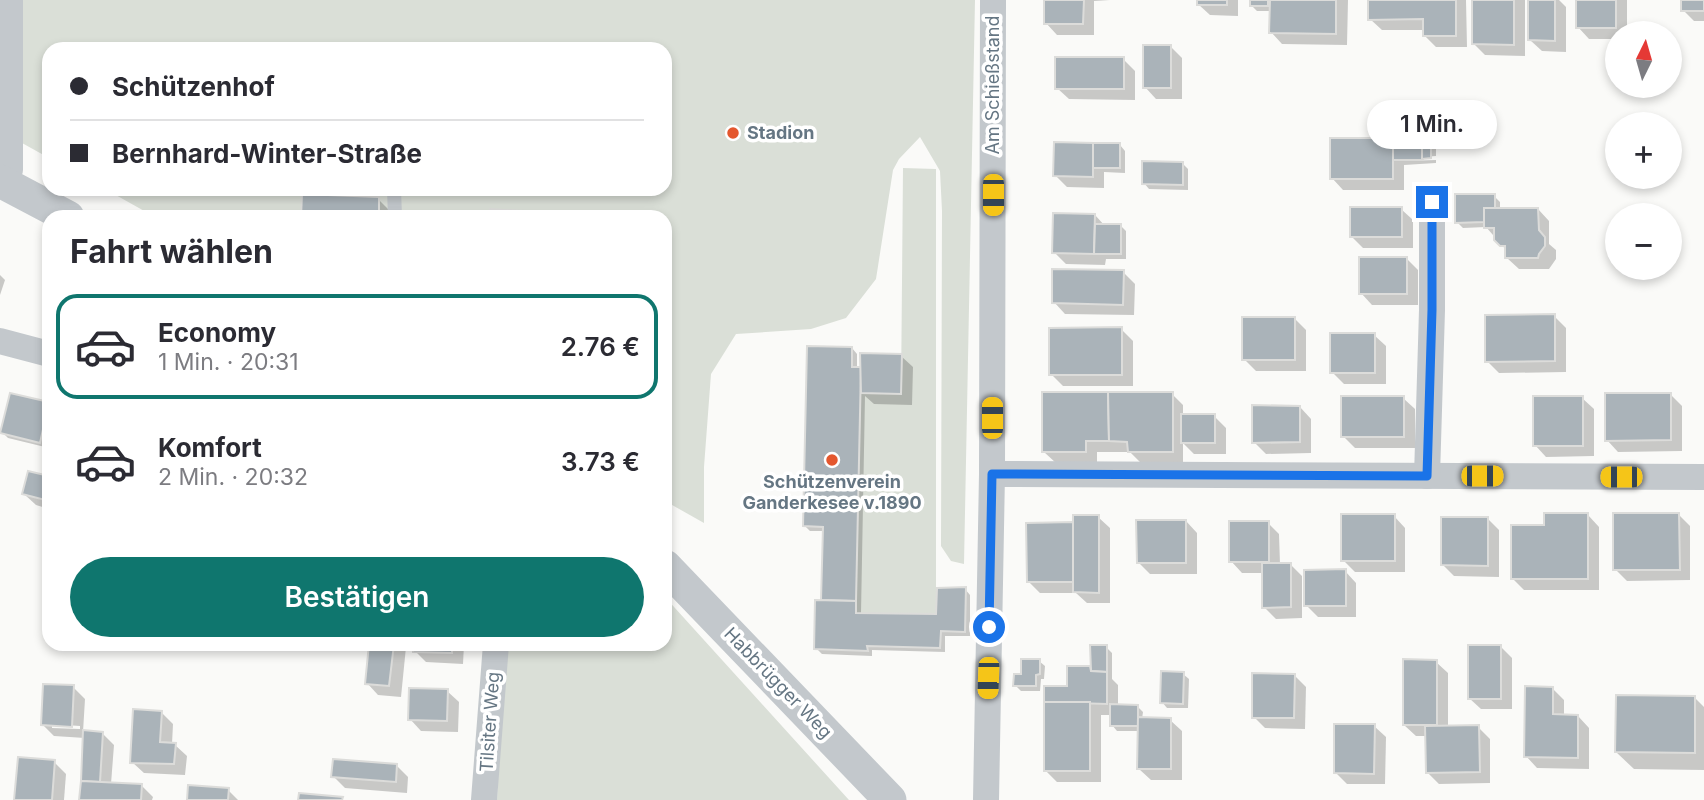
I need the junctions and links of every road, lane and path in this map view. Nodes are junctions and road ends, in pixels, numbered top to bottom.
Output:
1 (10, 0) edge
2 (993, 0) edge
3 (2, 181) edge
4 (1432, 202) dead end
5 (55, 210) edge
6 (0, 341) edge
7 (42, 352) edge
8 (992, 474) junction
9 (1427, 476) junction
10 (1704, 477) edge
11 (672, 573) edge
12 (495, 651) edge
13 (484, 800) edge
14 (890, 800) edge
15 (986, 800) edge

1 - 3 street
2 - 8 street, Am Schießstand
3 - 5 street
4 - 9 street
6 - 7 street
8 - 9 street
8 - 15 street, Am Schießstand
9 - 10 street
11 - 14 street, Habbrügger Weg
12 - 13 street, Tilsiter Weg

